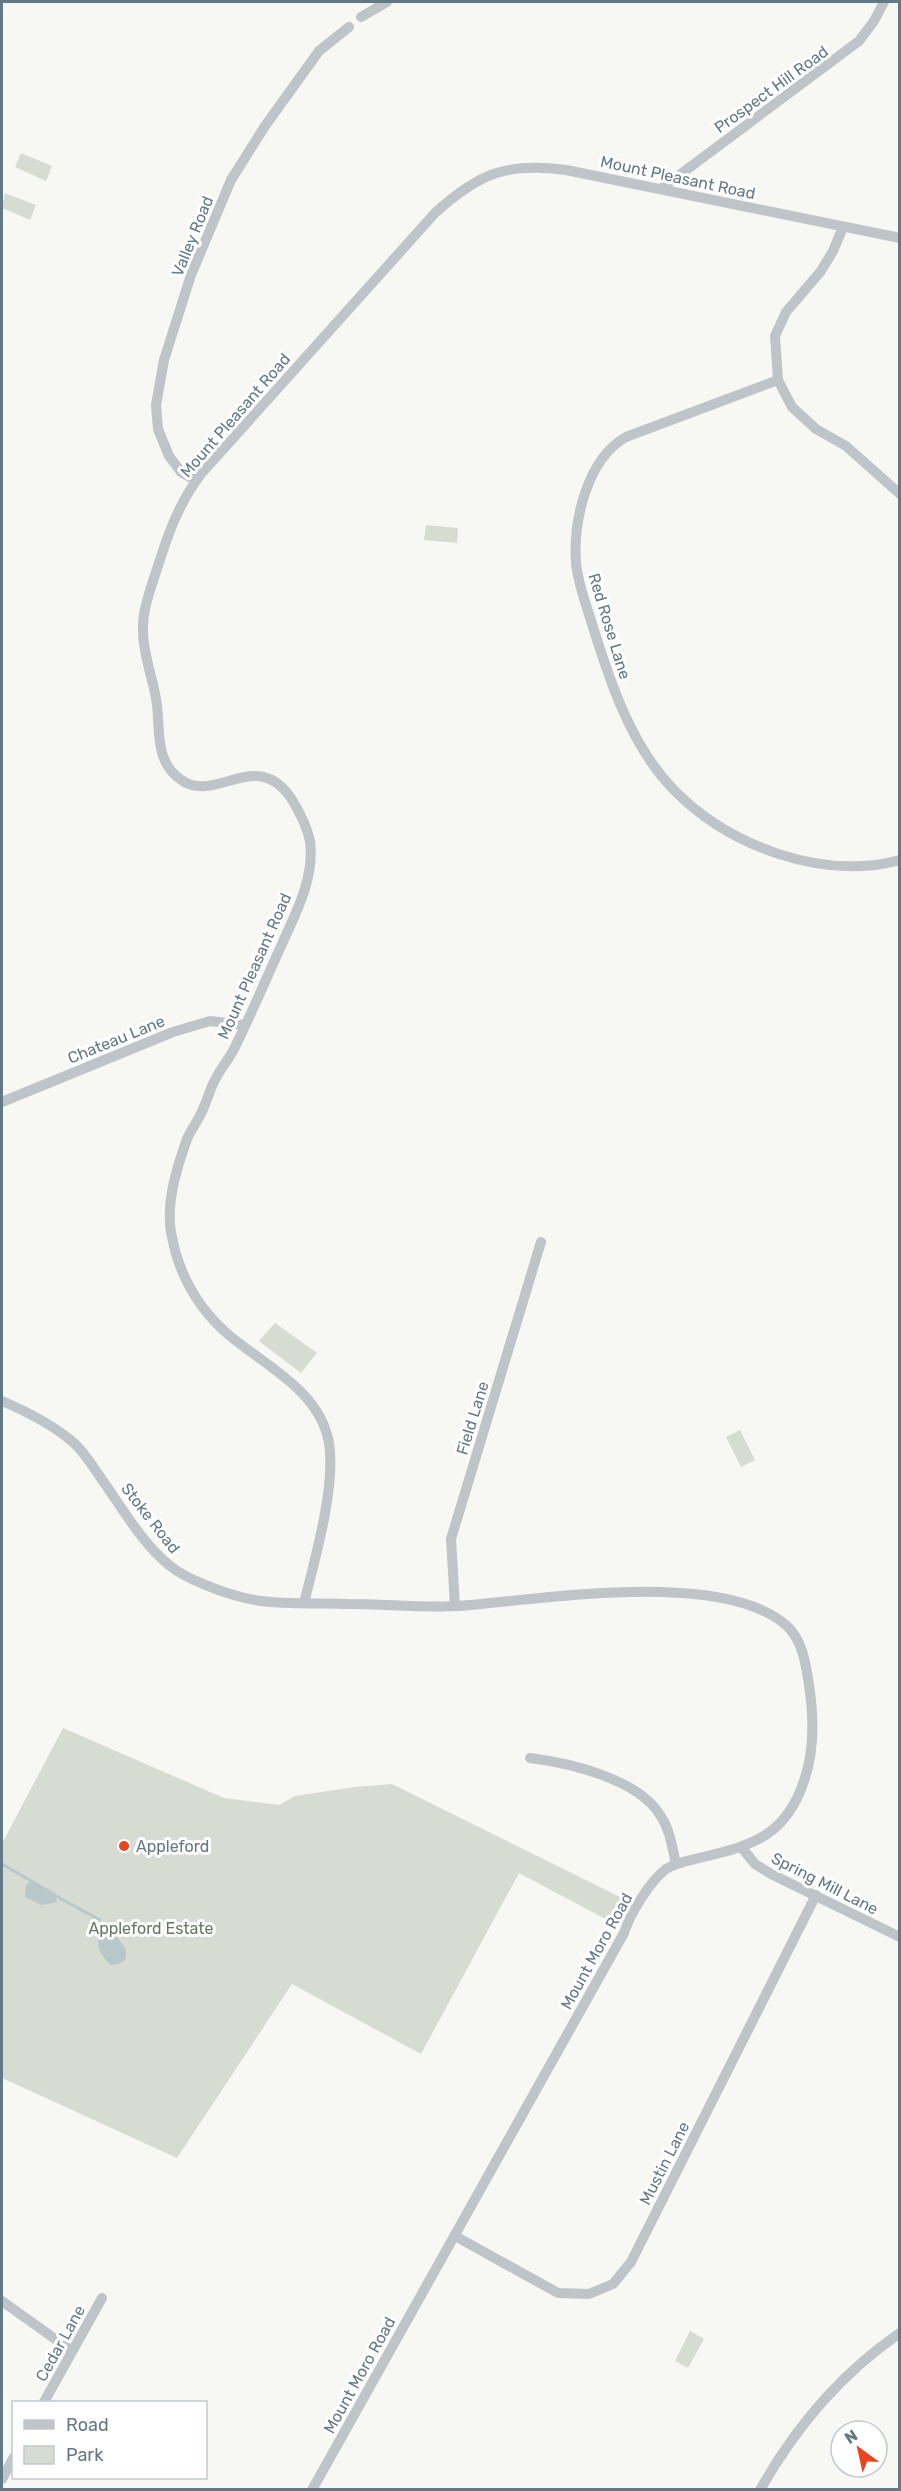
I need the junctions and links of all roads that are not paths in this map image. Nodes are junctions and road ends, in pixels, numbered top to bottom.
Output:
1 (387, 2) edge
2 (884, 2) edge
3 (361, 17) dead end
4 (349, 27) dead end
5 (662, 188) junction
6 (843, 227) junction
7 (900, 238) edge
8 (778, 380) junction
9 (196, 480) junction
10 (900, 494) edge
11 (900, 860) edge
12 (245, 1025) junction
13 (2, 1102) edge
14 (542, 1242) dead end
15 (2, 1401) edge
16 (304, 1603) junction
17 (455, 1606) junction
18 (530, 1758) dead end
19 (742, 1848) junction
20 (676, 1864) junction
21 (816, 1895) junction
22 (900, 1937) edge
23 (455, 2236) junction
24 (102, 2298) dead end
25 (2, 2301) edge
26 (900, 2333) edge
27 (72, 2351) junction
28 (45, 2401) edge
29 (12, 2461) edge
30 (2, 2479) edge
31 (312, 2490) edge
32 (759, 2490) edge

1 - 3 street
2 - 5 street, Prospect Hill Road
4 - 9 street, Valley Road
5 - 6 street, Mount Pleasant Road
5 - 9 street, Mount Pleasant Road
6 - 7 street, Mount Pleasant Road
6 - 8 street
8 - 10 street
8 - 11 street, Red Rose Lane
9 - 12 street, Mount Pleasant Road
12 - 13 street, Chateau Lane
12 - 16 street, Mount Pleasant Road
14 - 17 street, Field Lane
15 - 16 street, Stoke Road
16 - 17 street, Mount Moro Road
17 - 19 street, Mount Moro Road
18 - 20 street
19 - 20 street, Mount Moro Road
19 - 21 street, Spring Mill Lane
20 - 23 street, Mount Moro Road
21 - 22 street, Spring Mill Lane
21 - 23 street, Mustin Lane
23 - 31 street, Mount Moro Road
24 - 27 street, Cedar Lane
25 - 27 street
26 - 32 street
27 - 28 street, Cedar Lane
29 - 30 street

